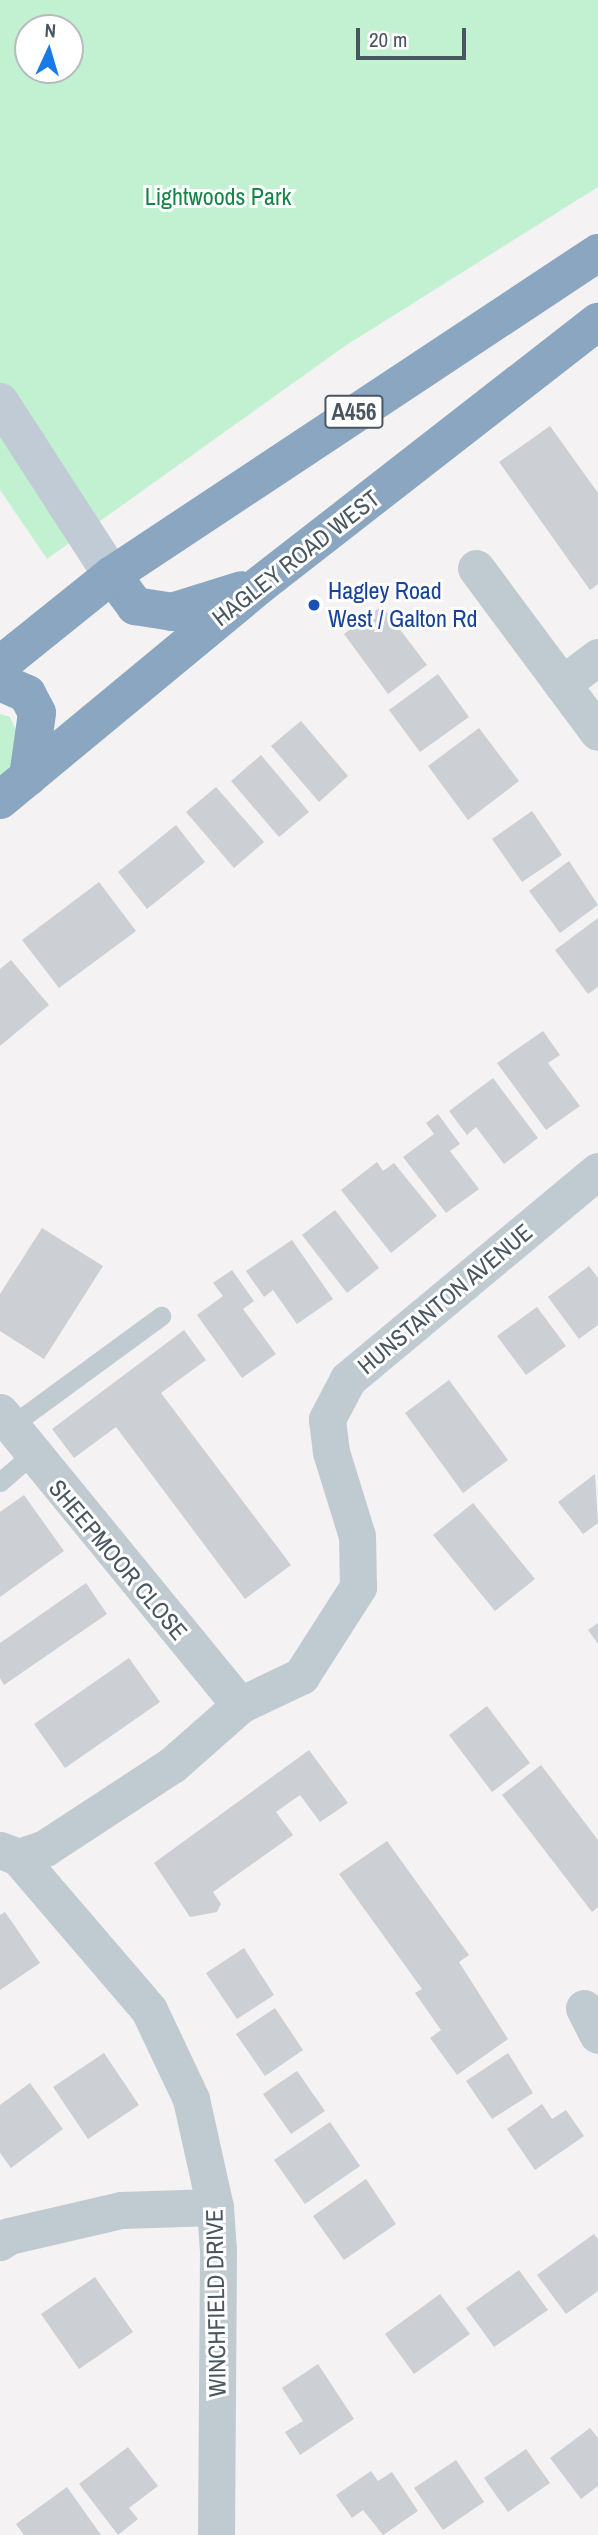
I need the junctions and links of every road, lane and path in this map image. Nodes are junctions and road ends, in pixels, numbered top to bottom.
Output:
1 (598, 253) edge
2 (598, 322) edge
3 (0, 402) edge
4 (476, 568) dead end
5 (112, 575) junction
6 (261, 584) junction
7 (598, 657) edge
8 (0, 665) edge
9 (0, 682) edge
10 (562, 684) junction
11 (598, 732) edge
12 (14, 788) edge
13 (598, 1171) edge
14 (161, 1316) dead end
15 (14, 1431) edge
16 (0, 1482) edge
17 (240, 1705) junction
18 (9, 1854) edge
19 (215, 2207) junction
20 (0, 2242) edge
21 (216, 2535) edge

1 - 5 highway, A456
2 - 6 highway, HAGLEY ROAD WEST
3 - 5 street
4 - 10 street
5 - 6 highway
5 - 8 highway, A456
6 - 12 highway, HAGLEY ROAD WEST
7 - 10 street
9 - 12 highway
10 - 11 street
13 - 17 street, HUNSTANTON AVENUE
14 - 15 lane
15 - 16 lane
15 - 17 street, SHEEPMOOR CLOSE
17 - 18 street, HUNSTANTON AVENUE
18 - 19 street, WINCHFIELD DRIVE
19 - 20 street
19 - 21 street, WINCHFIELD DRIVE

